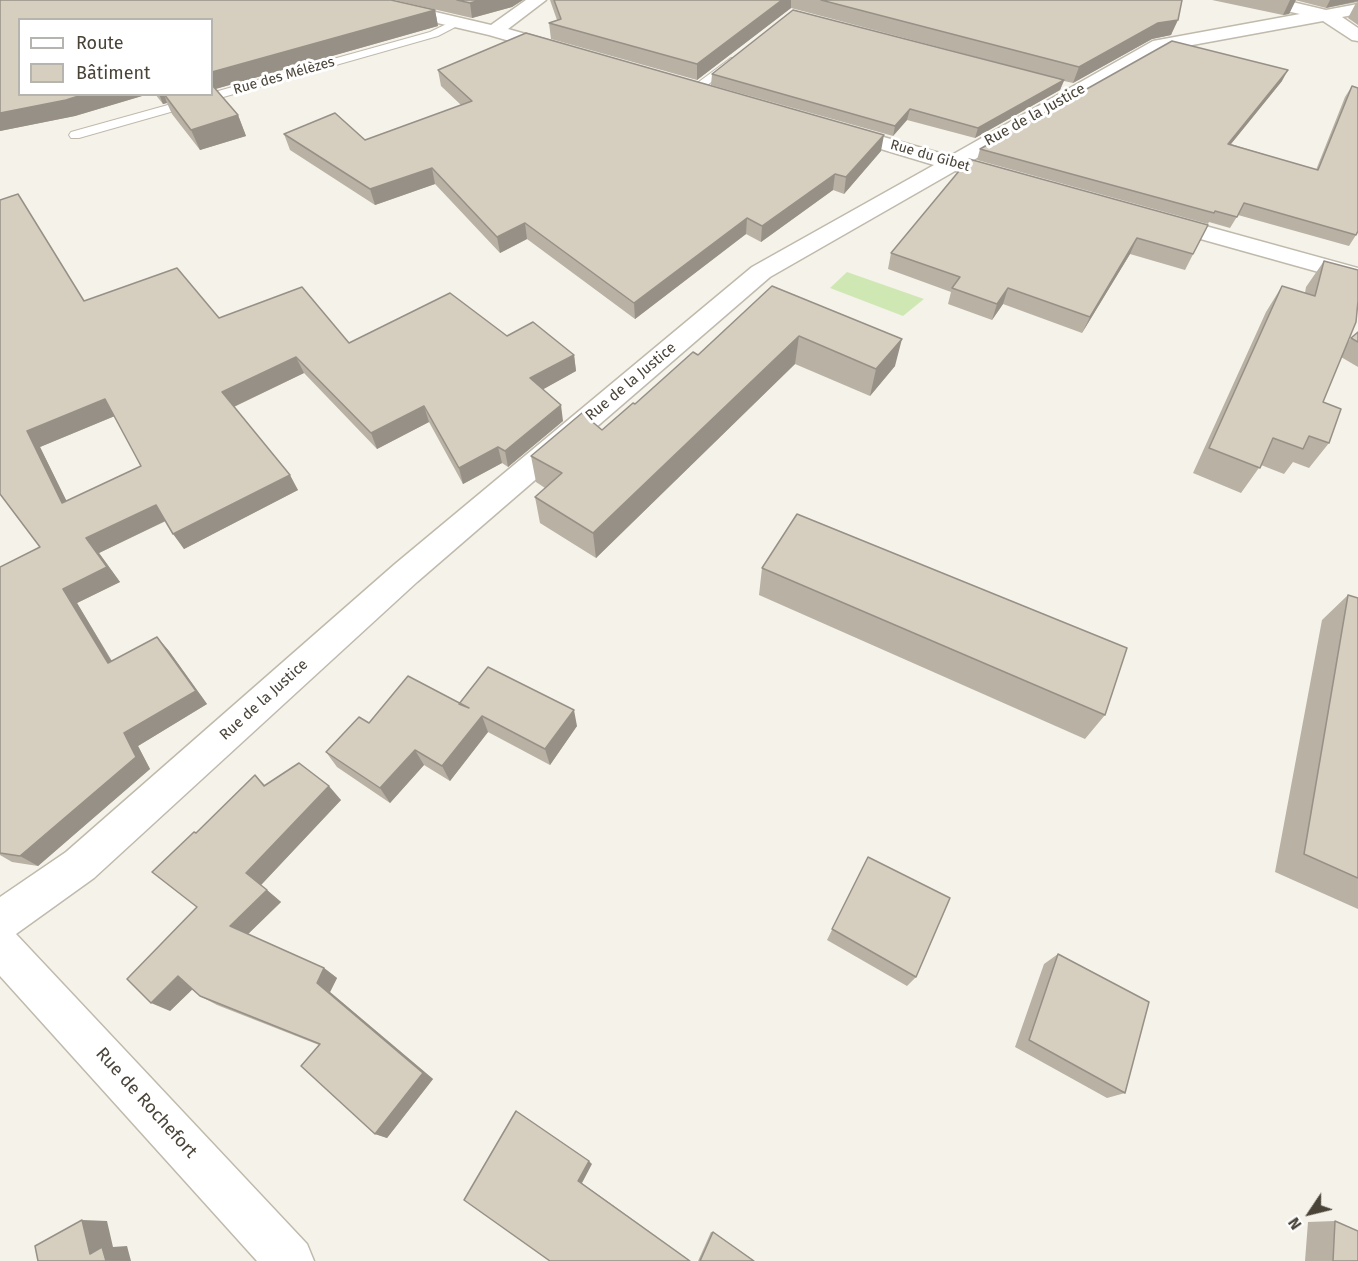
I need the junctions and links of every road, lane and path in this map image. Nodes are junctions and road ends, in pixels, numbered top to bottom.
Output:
1 (362, 0) edge
2 (537, 0) edge
3 (1261, 0) edge
4 (1358, 9) edge
5 (1326, 15) junction
6 (457, 22) junction
7 (494, 31) junction
8 (1358, 36) edge
9 (739, 54) edge
10 (584, 57) edge
11 (674, 82) edge
12 (696, 89) junction
13 (718, 95) edge
14 (818, 124) edge
15 (75, 135) dead end
16 (950, 162) junction
17 (984, 172) edge
18 (1143, 216) edge
19 (1358, 276) edge
20 (0, 921) edge
21 (0, 945) edge
22 (290, 1261) edge

1 - 6 street
2 - 7 street
3 - 5 street
4 - 5 street, Rue de la Justice
5 - 8 street
5 - 16 street, Rue de la Justice
6 - 7 street
6 - 15 lane, Rue des Mélèzes
7 - 10 street
9 - 12 lane
11 - 12 street
12 - 13 street
14 - 16 street, Rue du Gibet
16 - 17 street, Rue du Gibet
16 - 20 street, Rue de la Justice
18 - 19 street
21 - 22 street, Rue de Rochefort

